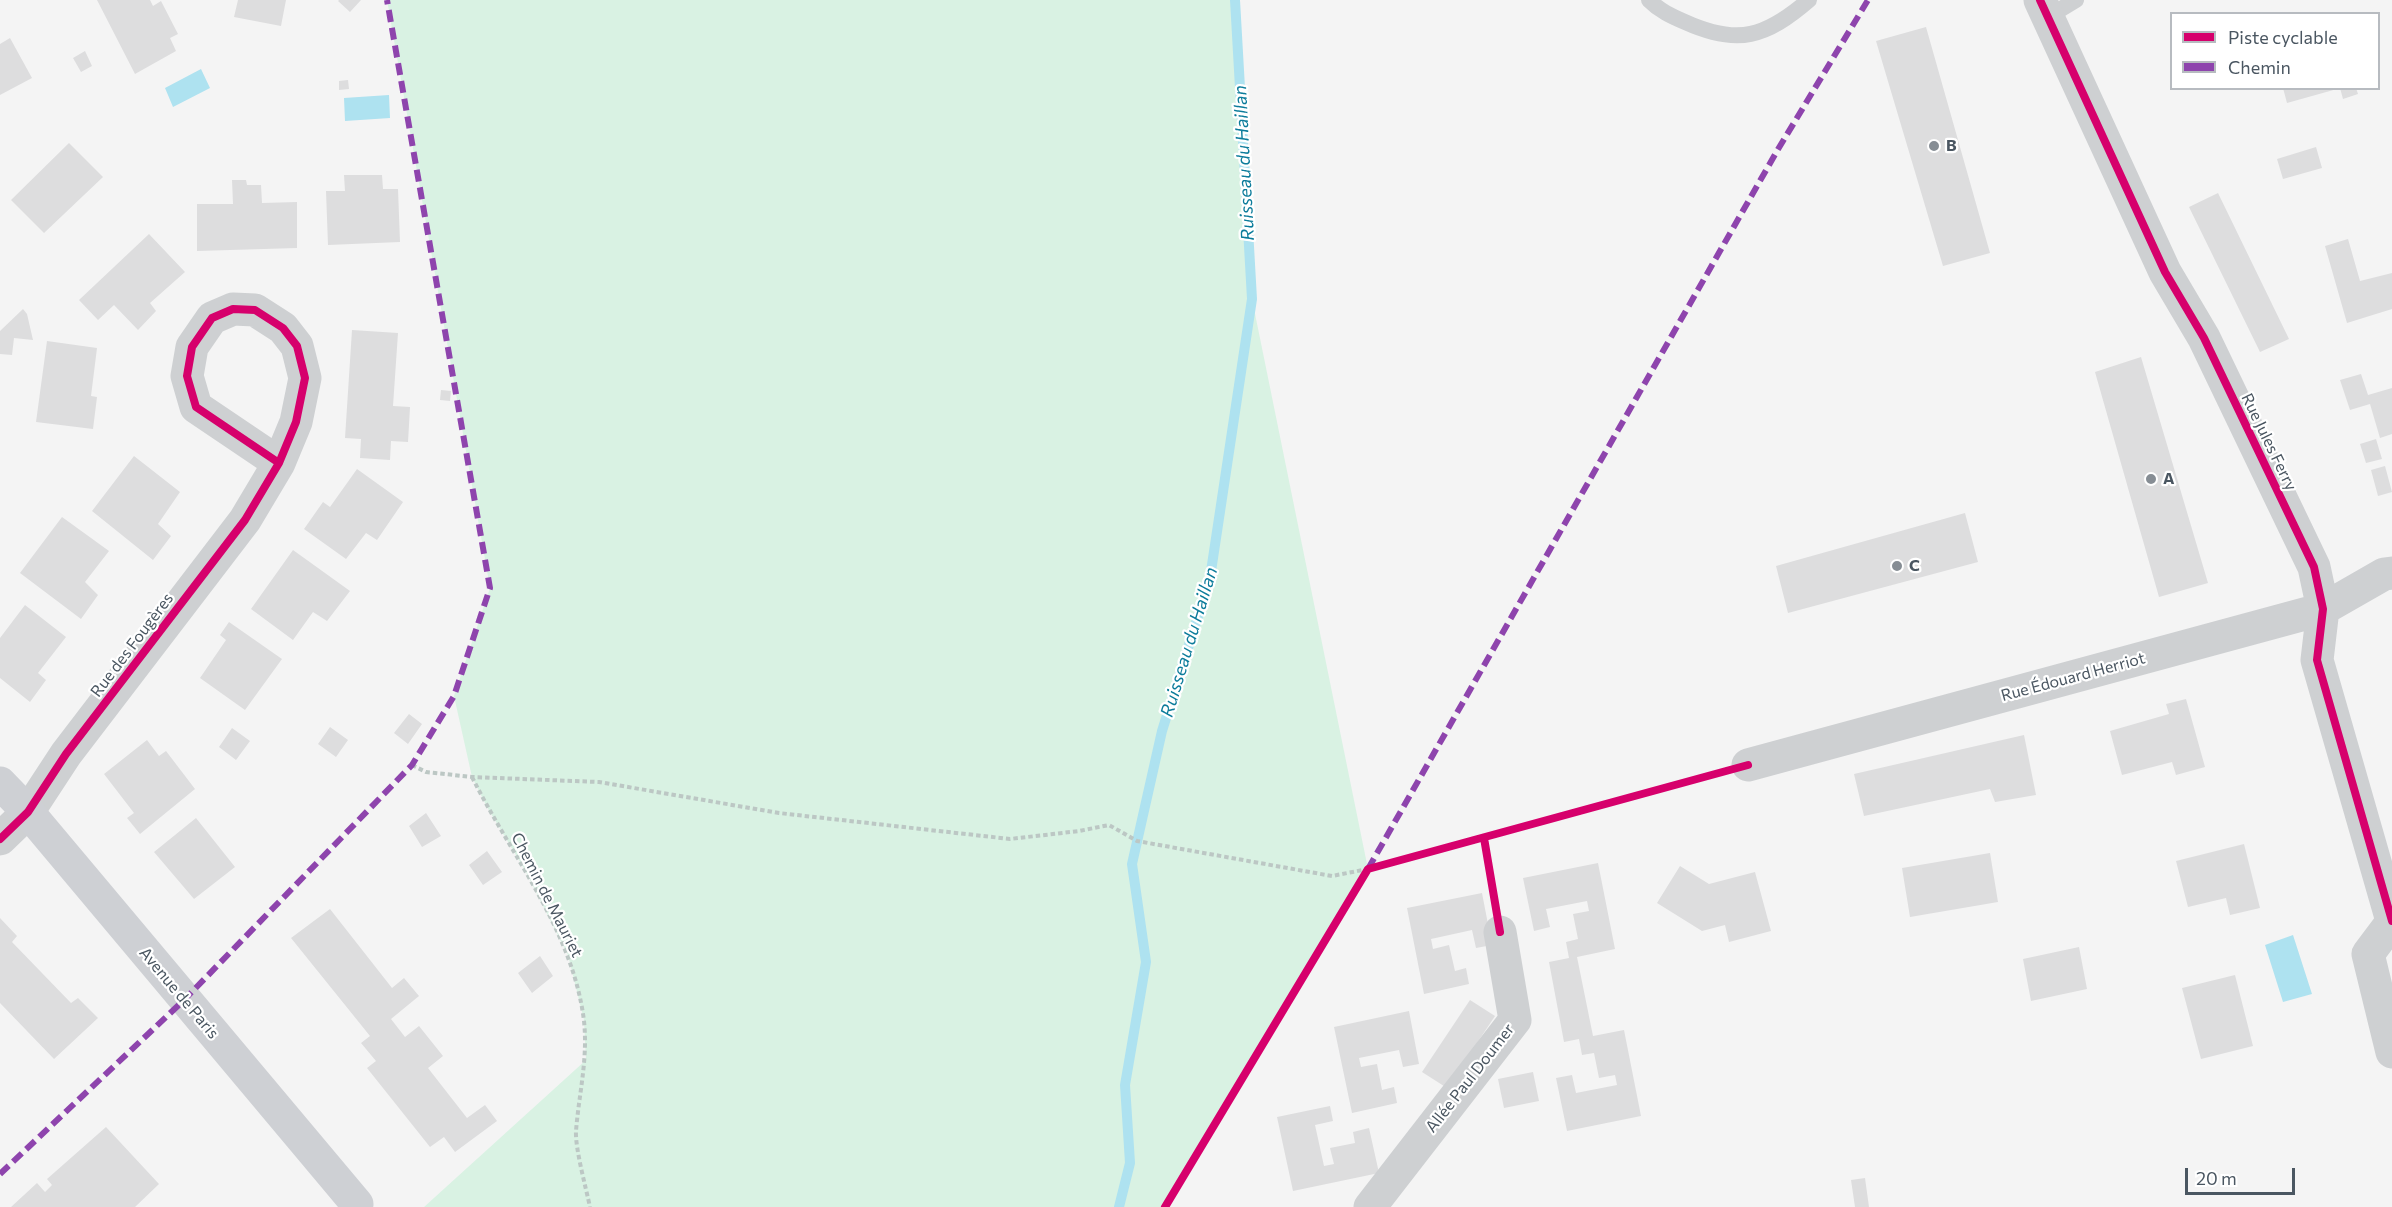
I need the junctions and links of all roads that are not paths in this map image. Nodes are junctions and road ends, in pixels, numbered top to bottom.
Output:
1 (1649, 0) edge
2 (1809, 0) edge
3 (2076, 0) edge
4 (2044, 9) edge
5 (279, 463) junction
6 (2392, 573) edge
7 (2323, 609) junction
8 (1748, 765) dead end
9 (0, 783) edge
10 (28, 812) junction
11 (0, 839) edge
12 (2392, 922) edge
13 (1500, 932) dead end
14 (2392, 1052) edge
15 (357, 1204) dead end
16 (1370, 1207) edge

1 - 2 lane
3 - 4 lane
4 - 7 street, Rue Jules Ferry
5 - 5 street, Rue des Fougères
5 - 10 street, Rue des Fougères
6 - 7 street, Rue Édouard Herriot
7 - 8 street, Rue Édouard Herriot
7 - 12 street, Rue Jules Ferry
9 - 10 street, Avenue de Paris
10 - 11 street, Rue des Fougères
10 - 15 street, Avenue de Paris
12 - 14 street, Rue Jules Ferry
13 - 16 street, Allée Paul Doumer

